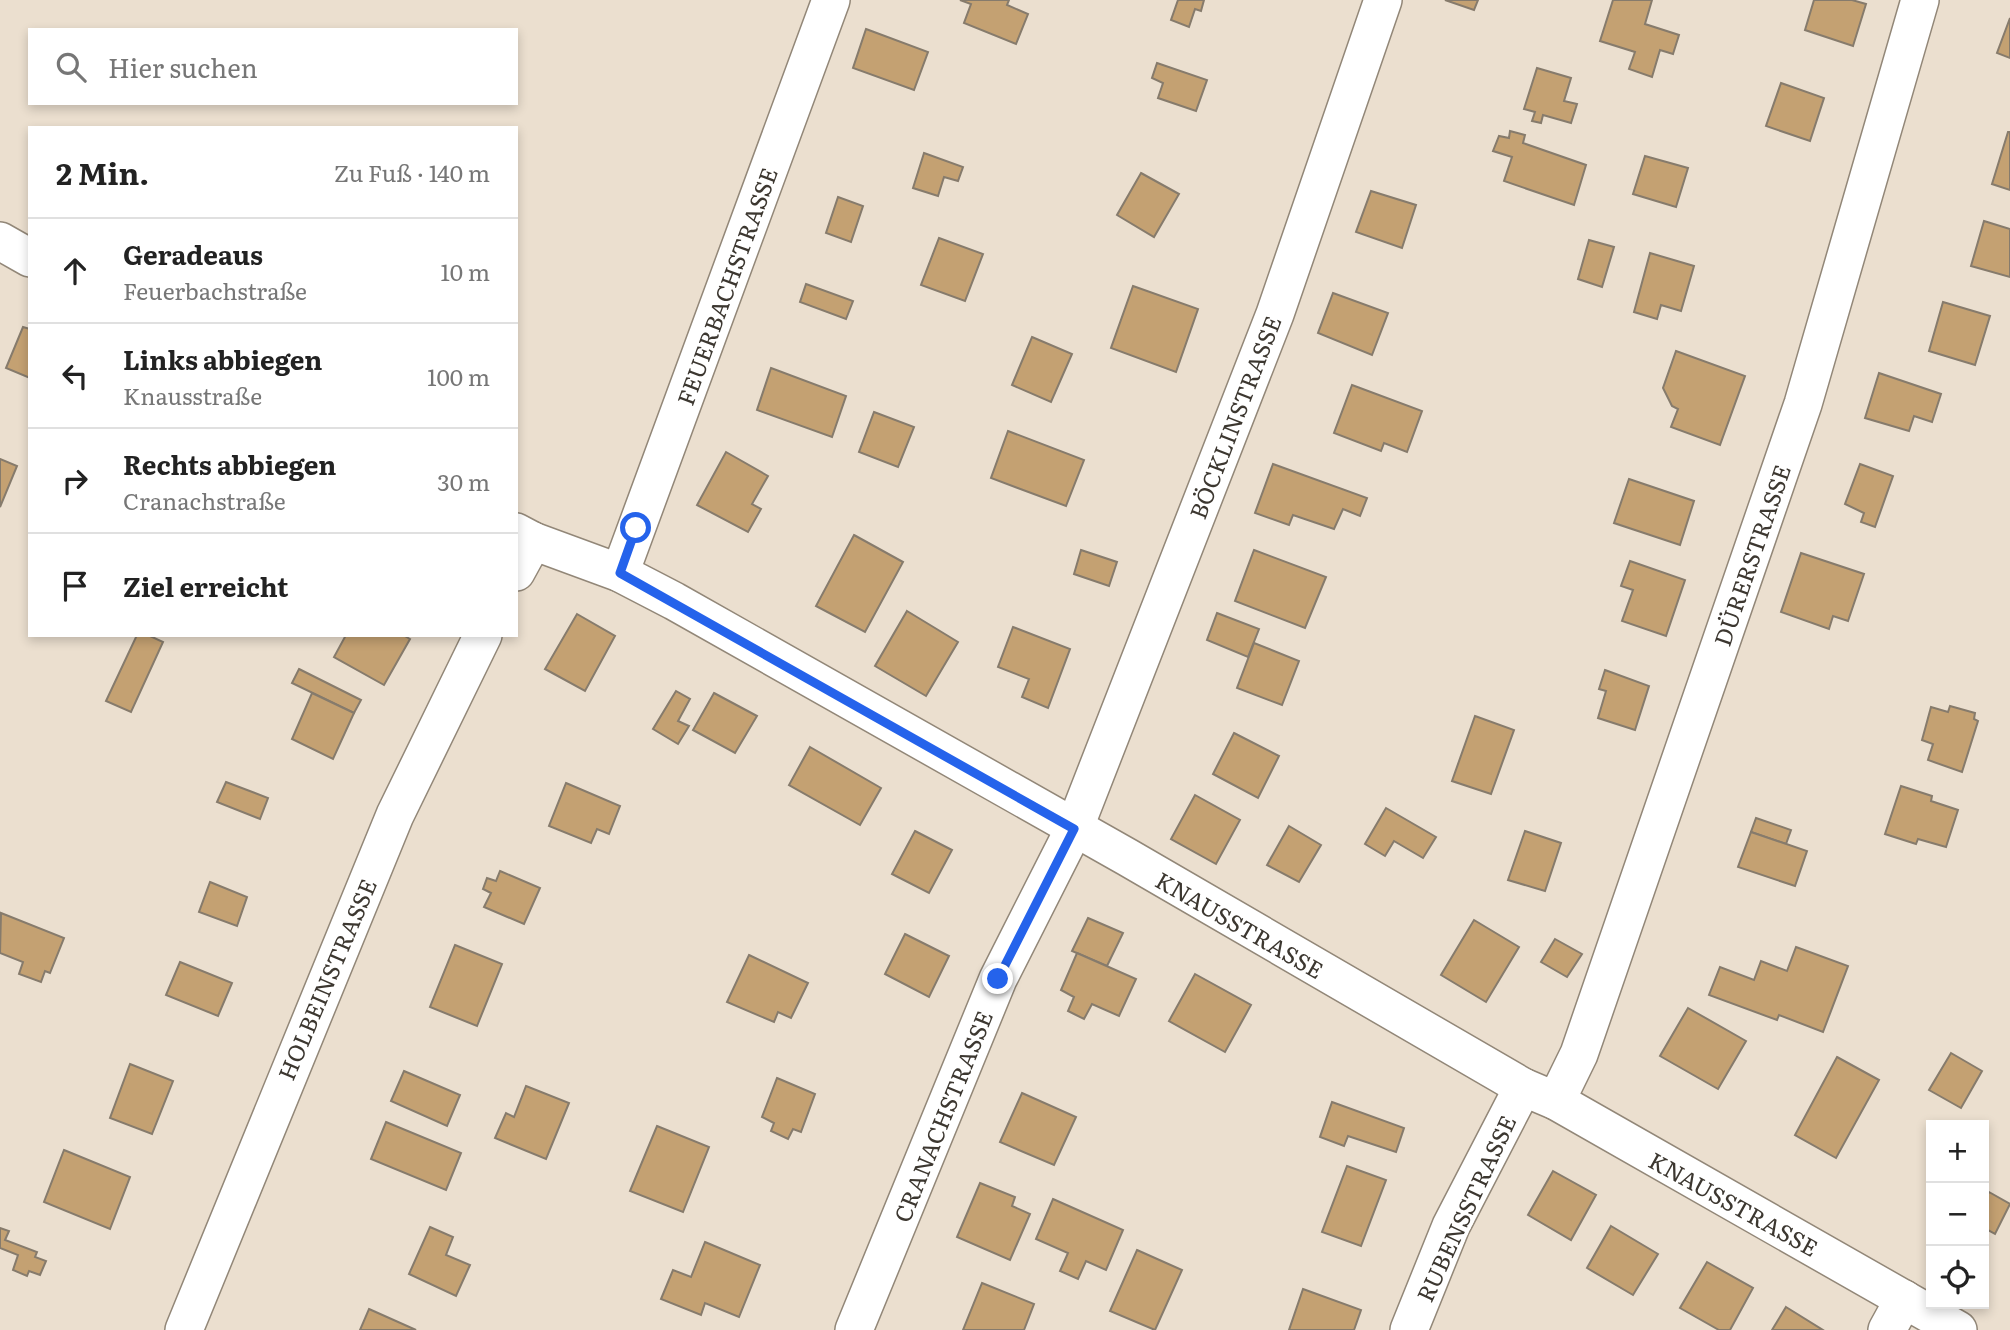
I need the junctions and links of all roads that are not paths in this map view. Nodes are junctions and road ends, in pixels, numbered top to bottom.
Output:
1 (831, 0) edge
2 (1383, 0) edge
3 (1920, 0) edge
4 (522, 548) edge
5 (620, 573) junction
6 (483, 637) edge
7 (1074, 829) junction
8 (1523, 1087) junction
9 (1556, 1101) junction
10 (1896, 1314) edge
11 (184, 1330) edge
12 (854, 1330) edge
13 (1409, 1330) edge
14 (1958, 1330) edge

1 - 5 street, FEUERBACHSTRASSE
2 - 7 street, BÖCKLINSTRASSE
3 - 9 street, DÜRERSTRASSE
4 - 5 street, KNAUSSTRASSE
5 - 7 street, KNAUSSTRASSE
6 - 11 street, HOLBEINSTRASSE
7 - 8 street, KNAUSSTRASSE
7 - 12 street, CRANACHSTRASSE
8 - 9 street, KNAUSSTRASSE
8 - 13 street, RUBENSSTRASSE
9 - 10 street, KNAUSSTRASSE
10 - 14 street, KNAUSSTRASSE

